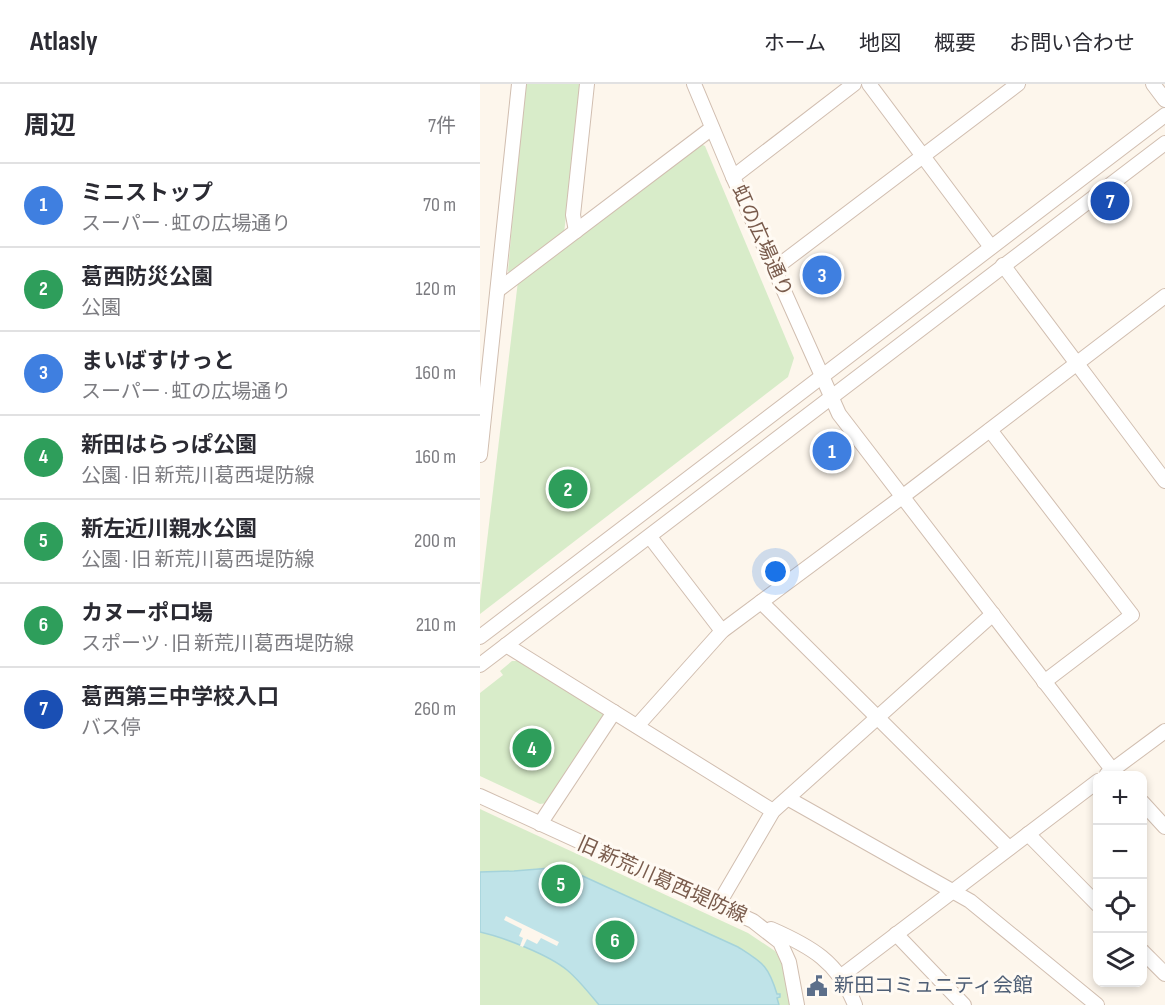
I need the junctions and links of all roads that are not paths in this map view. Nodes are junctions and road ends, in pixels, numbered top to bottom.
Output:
1 (519, 84) edge
2 (587, 84) edge
3 (694, 84) edge
4 (854, 84) edge
5 (869, 84) edge
6 (1018, 84) edge
7 (1153, 84) edge
8 (1165, 100) edge
9 (1165, 115) edge
10 (712, 128) junction
11 (1165, 143) edge
12 (923, 156) junction
13 (733, 177) junction
14 (576, 231) junction
15 (991, 247) junction
16 (1003, 265) junction
17 (774, 269) junction
18 (498, 290) junction
19 (1163, 301) edge
20 (1076, 363) junction
21 (823, 376) junction
22 (831, 397) junction
23 (990, 430) junction
24 (480, 454) edge
25 (1165, 481) edge
26 (902, 497) junction
27 (650, 537) junction
28 (761, 602) junction
29 (993, 614) junction
30 (722, 631) junction
31 (480, 637) edge
32 (506, 645) junction
33 (480, 665) edge
34 (1044, 682) junction
35 (614, 712) junction
36 (878, 718) junction
37 (637, 726) junction
38 (1165, 731) edge
39 (1110, 771) edge
40 (1116, 771) edge
41 (1093, 785) edge
42 (480, 796) edge
43 (789, 799) junction
44 (1147, 807) edge
45 (773, 811) junction
46 (540, 824) junction
47 (1165, 827) edge
48 (1029, 834) junction
49 (1009, 848) junction
50 (952, 891) junction
51 (1093, 900) edge
52 (718, 905) junction
53 (753, 921) junction
54 (896, 934) junction
55 (1147, 955) edge
56 (1165, 974) edge
57 (840, 977) junction
58 (798, 1005) edge
59 (855, 1005) edge
60 (964, 1005) edge
61 (1097, 1005) edge

1 - 18 street
2 - 14 street
3 - 10 street, 虹の広場通り
4 - 13 street
5 - 12 street
6 - 12 street
7 - 8 street
9 - 15 street
10 - 13 street, 虹の広場通り
10 - 14 street
11 - 16 street
12 - 15 street
12 - 17 street
13 - 17 street, 虹の広場通り
14 - 18 street
15 - 21 street
16 - 20 street
16 - 22 street
17 - 21 street, 虹の広場通り
18 - 24 street
19 - 20 street
20 - 23 street
20 - 25 street
21 - 22 street, 虹の広場通り
21 - 31 street
22 - 26 street, 虹の広場通り
22 - 27 street
23 - 26 street
23 - 34 street
26 - 28 street
26 - 29 street, 虹の広場通り
27 - 30 street
27 - 32 street
28 - 30 street
28 - 36 street
29 - 34 street, 虹の広場通り
29 - 36 street
30 - 37 street
32 - 33 street
32 - 35 street
34 - 39 street, 虹の広場通り
35 - 37 street
35 - 46 street
36 - 43 street
36 - 49 street
37 - 45 street
38 - 40 street
41 - 48 street
42 - 46 street, 旧 新荒川葛西堤防線
43 - 45 street
43 - 50 street
44 - 47 street
45 - 52 street
46 - 52 street, 旧 新荒川葛西堤防線
48 - 49 street
48 - 51 street
49 - 50 street
50 - 54 street
50 - 61 street
52 - 53 street, 旧 新荒川葛西堤防線
53 - 57 street
53 - 58 street, 旧 新荒川葛西堤防線
54 - 57 street
54 - 60 street
55 - 56 street
57 - 59 street

